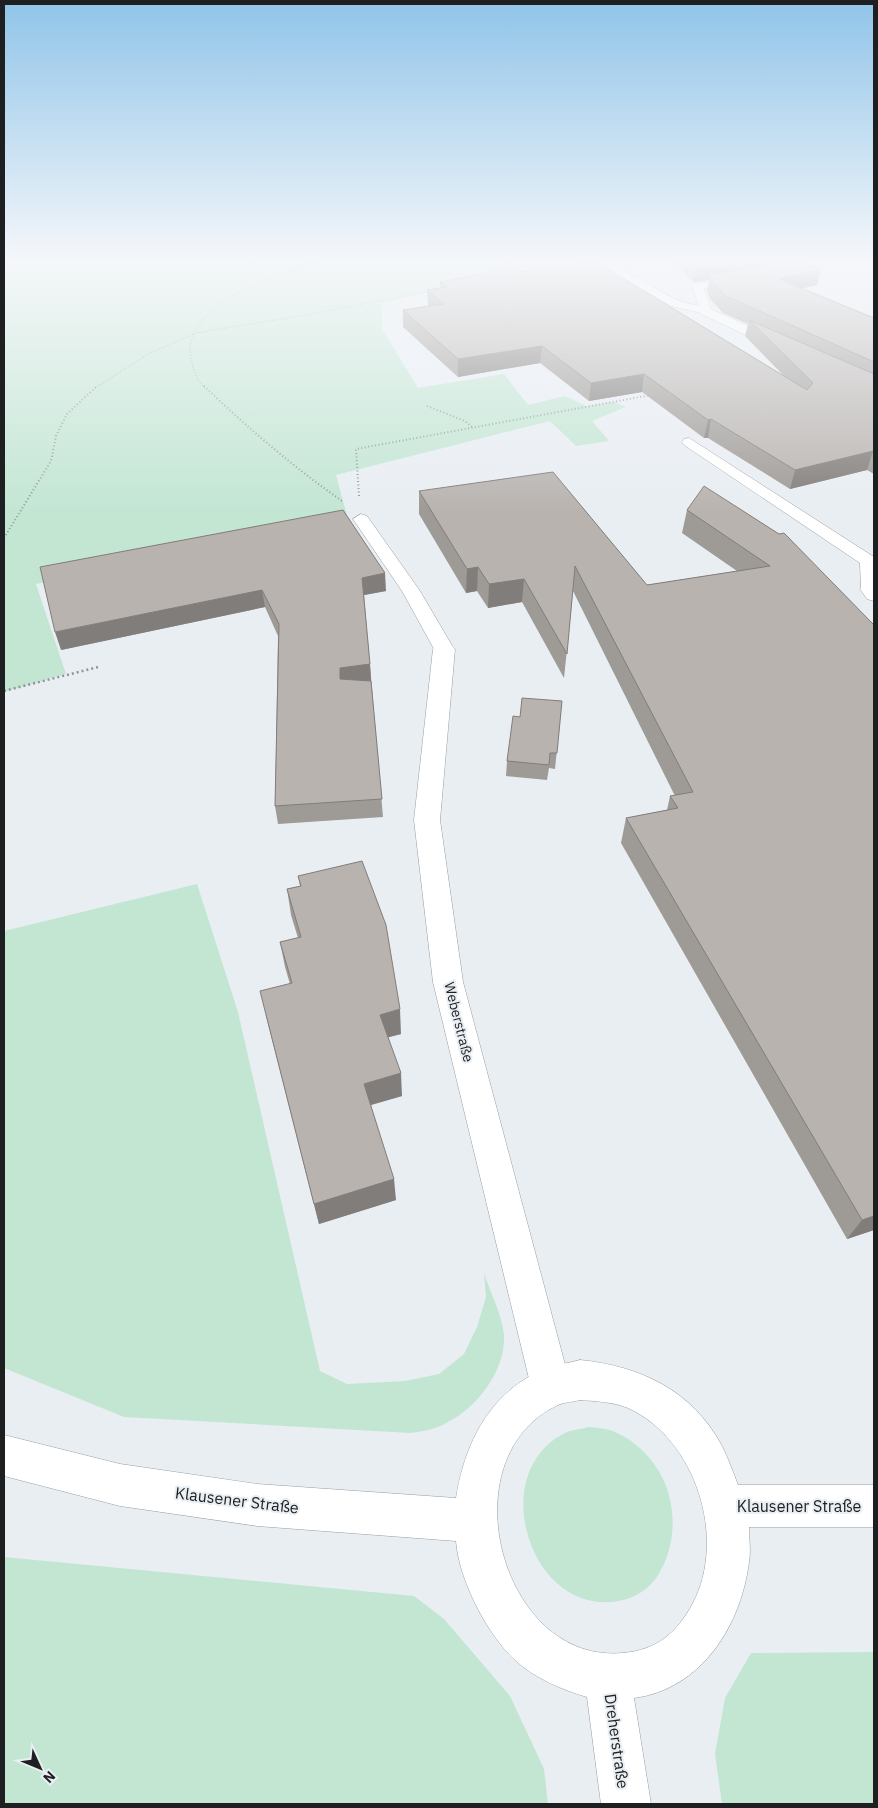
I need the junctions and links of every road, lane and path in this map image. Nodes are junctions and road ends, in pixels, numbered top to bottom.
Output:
1 (170, 343) edge
2 (190, 343) edge
3 (776, 343) edge
4 (793, 351) edge
5 (652, 395) edge
6 (427, 406) dead end
7 (473, 428) junction
8 (688, 442) dead end
9 (359, 490) dead end
10 (360, 519) joint
11 (4, 538) edge
12 (872, 592) edge
13 (444, 649) joint
14 (98, 668) dead end
15 (4, 691) edge
16 (550, 1387) junction
17 (4, 1458) edge
18 (724, 1506) junction
19 (874, 1506) edge
20 (474, 1521) junction
21 (608, 1678) junction
22 (626, 1804) edge

1 - 11 path
2 - 10 path
3 - 4 street
5 - 7 path
6 - 7 path
7 - 9 path
8 - 12 lane
10 - 13 lane
13 - 16 street, Weberstraße
14 - 15 path
16 - 18 street
16 - 20 street
17 - 20 street, Klausener Straße
18 - 19 street, Klausener Straße
18 - 21 street
20 - 21 street
21 - 22 street, Dreherstraße

